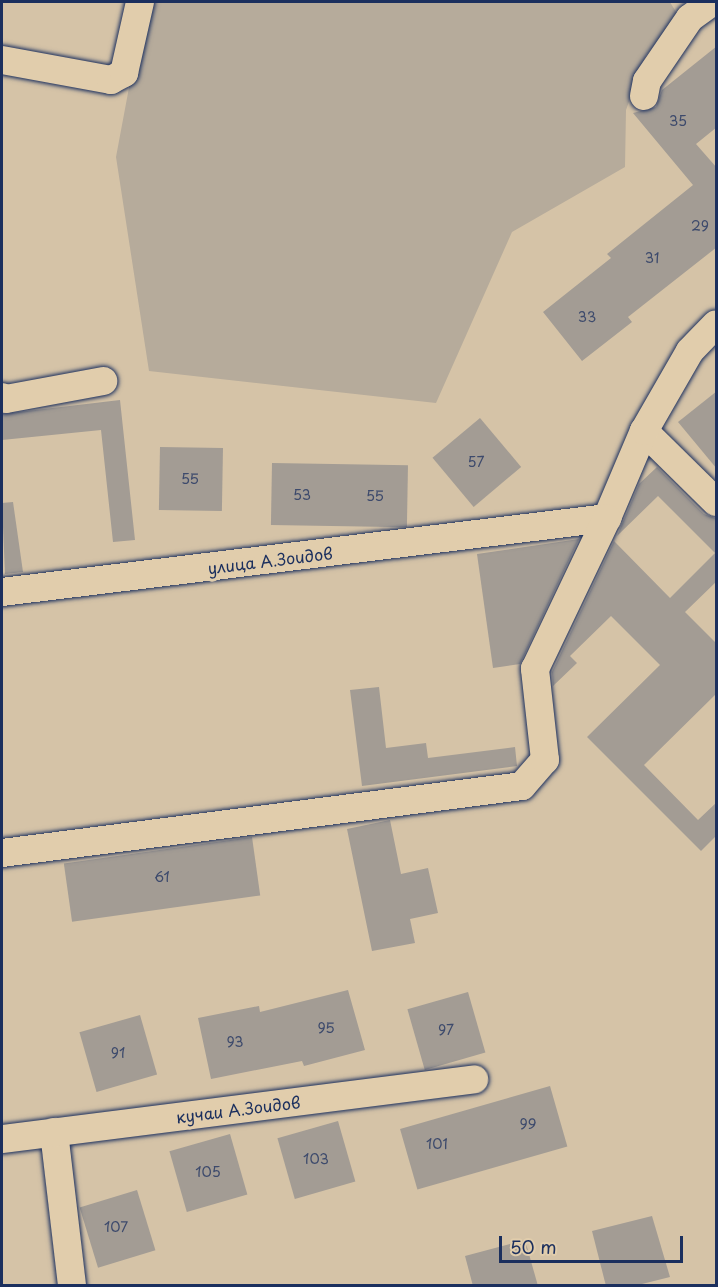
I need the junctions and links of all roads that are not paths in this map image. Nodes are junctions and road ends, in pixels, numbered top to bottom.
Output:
1 (140, 2) edge
2 (712, 2) edge
3 (2, 60) edge
4 (644, 96) dead end
5 (717, 324) edge
6 (103, 381) dead end
7 (2, 397) edge
8 (644, 431) junction
9 (717, 502) edge
10 (607, 518) junction
11 (2, 592) edge
12 (2, 853) edge
13 (474, 1079) dead end
14 (54, 1132) junction
15 (2, 1139) edge
16 (72, 1286) edge

1 - 3 street
2 - 4 street
5 - 8 street
6 - 7 street
8 - 9 street
8 - 10 street
10 - 11 street, улица А.Зоидов
10 - 12 street
13 - 14 street, кучаи А.Зоидов
14 - 15 street, кучаи А.Зоидов
14 - 16 street

